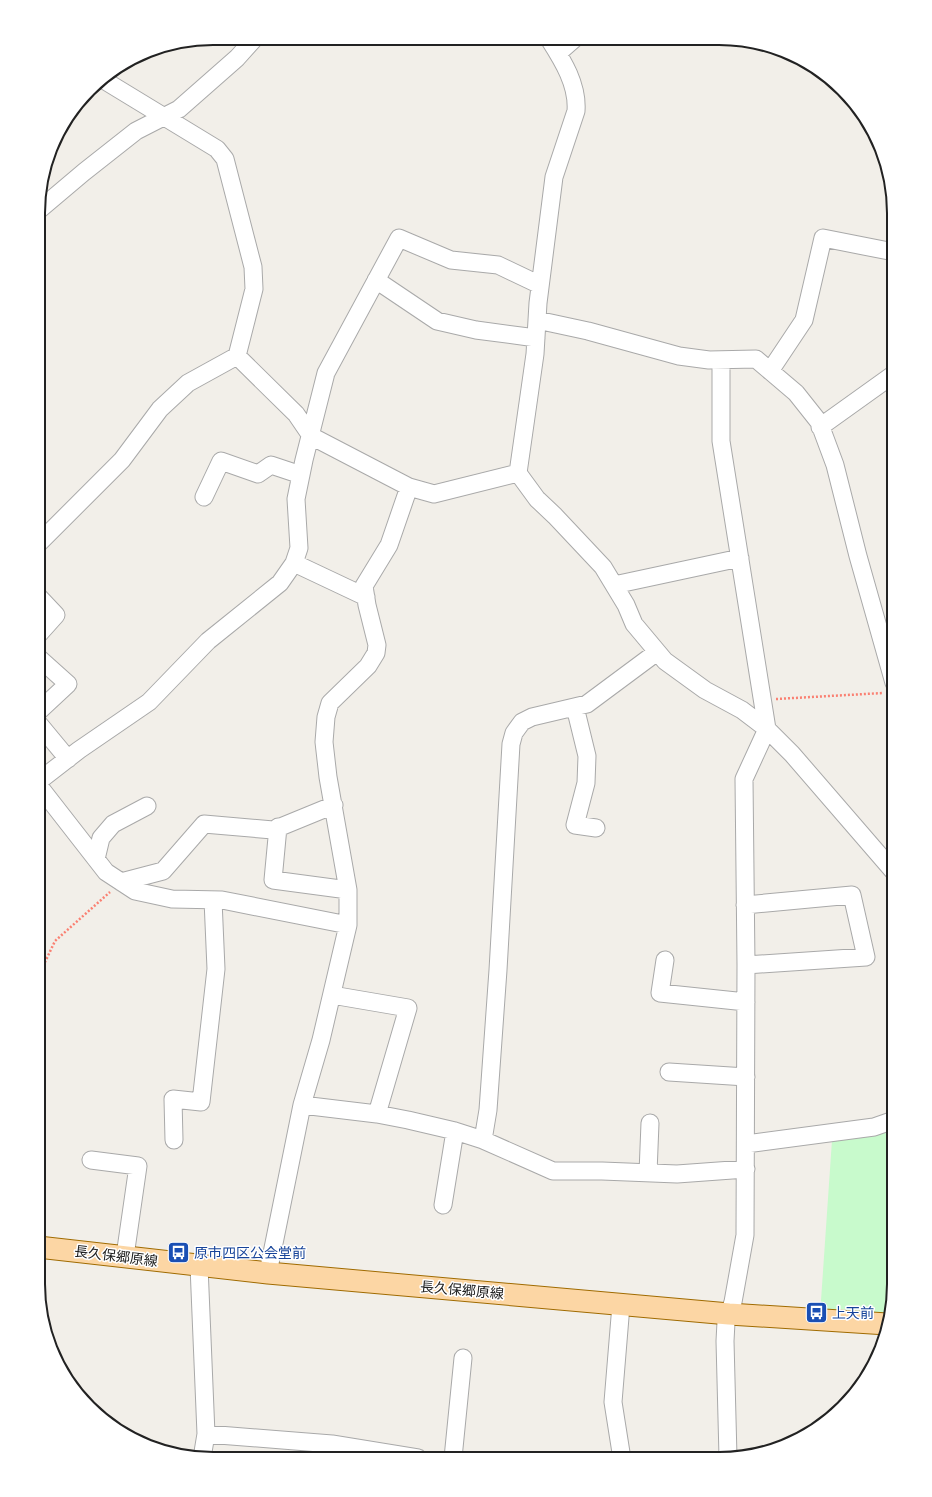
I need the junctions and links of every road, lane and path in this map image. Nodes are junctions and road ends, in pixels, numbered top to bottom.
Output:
1 (249, 45) edge
2 (553, 46) edge
3 (108, 83) edge
4 (164, 117) junction
5 (45, 205) edge
6 (887, 251) edge
7 (376, 280) junction
8 (540, 286) junction
9 (537, 320) junction
10 (536, 338) junction
11 (237, 356) junction
12 (721, 360) junction
13 (770, 371) junction
14 (887, 379) edge
15 (820, 427) junction
16 (311, 436) junction
17 (518, 473) junction
18 (301, 475) junction
19 (409, 487) junction
20 (204, 497) dead end
21 (45, 537) edge
22 (740, 558) junction
23 (294, 563) junction
24 (614, 585) junction
25 (366, 597) junction
26 (45, 603) edge
27 (878, 626) junction
28 (45, 627) edge
29 (887, 629) edge
30 (656, 652) junction
31 (45, 663) edge
32 (887, 672) edge
33 (887, 688) edge
34 (762, 699) junction
35 (45, 705) edge
36 (575, 708) junction
37 (767, 729) junction
38 (45, 731) edge
39 (68, 759) junction
40 (45, 776) edge
41 (45, 794) edge
42 (334, 805) junction
43 (147, 806) dead end
44 (278, 827) junction
45 (596, 828) dead end
46 (96, 859) junction
47 (887, 864) edge
48 (121, 882) junction
49 (348, 890) junction
50 (213, 900) junction
51 (745, 905) junction
52 (348, 925) junction
53 (665, 960) dead end
54 (45, 962) edge
55 (746, 965) junction
56 (332, 995) junction
57 (746, 1002) junction
58 (669, 1072) dead end
59 (746, 1077) junction
60 (302, 1105) junction
61 (377, 1114) junction
62 (887, 1122) edge
63 (650, 1123) dead end
64 (455, 1131) junction
65 (174, 1140) dead end
66 (483, 1140) junction
67 (746, 1144) junction
68 (91, 1160) dead end
69 (746, 1169) junction
70 (648, 1173) junction
71 (443, 1205) dead end
72 (45, 1248) edge
73 (125, 1256) junction
74 (199, 1266) junction
75 (268, 1273) junction
76 (621, 1304) junction
77 (729, 1314) junction
78 (882, 1324) edge
79 (463, 1358) dead end
80 (206, 1434) junction
81 (203, 1452) edge
82 (381, 1452) edge
83 (454, 1452) edge
84 (621, 1452) edge
85 (728, 1452) edge

1 - 4 street
2 - 8 street
3 - 4 street
4 - 5 street
4 - 11 street
6 - 13 street
7 - 8 street
7 - 10 street
7 - 16 street
8 - 9 street
9 - 10 street
9 - 12 street
10 - 17 street
11 - 16 street
11 - 21 street
12 - 13 street
12 - 22 street
13 - 15 street
14 - 15 street
15 - 27 street
16 - 18 street
16 - 19 street
17 - 19 street
17 - 24 street
18 - 20 street
18 - 23 street
19 - 25 street
22 - 24 street
22 - 34 street
23 - 25 street
23 - 39 street
24 - 30 street
25 - 42 street
26 - 28 street
27 - 29 street
27 - 32 street
30 - 36 street
30 - 37 street
31 - 35 street
33 - 34 path
34 - 37 street
36 - 45 street
36 - 66 street
37 - 47 street
37 - 51 street
38 - 39 street
39 - 40 street
41 - 46 street
42 - 44 street
42 - 49 street
43 - 46 street
44 - 48 street
44 - 49 street
46 - 48 street
48 - 50 street
48 - 54 path
49 - 52 street
50 - 52 street
50 - 65 street
51 - 55 street
51 - 55 street
52 - 56 street
53 - 57 street
55 - 57 street
56 - 60 street
56 - 61 street
57 - 59 street
58 - 59 street
59 - 67 street
60 - 61 street
60 - 75 street
61 - 64 street
62 - 67 street
63 - 70 street
64 - 66 street
64 - 71 street
66 - 70 street
67 - 69 street
68 - 73 street
69 - 70 street
69 - 77 street
72 - 73 main road, 長久保郷原線
73 - 74 main road, 長久保郷原線
74 - 75 main road, 長久保郷原線
74 - 80 street
75 - 76 main road, 長久保郷原線
76 - 77 main road, 長久保郷原線
76 - 84 street
77 - 78 main road, 長久保郷原線
77 - 85 street
79 - 83 street
80 - 81 street
80 - 82 street

